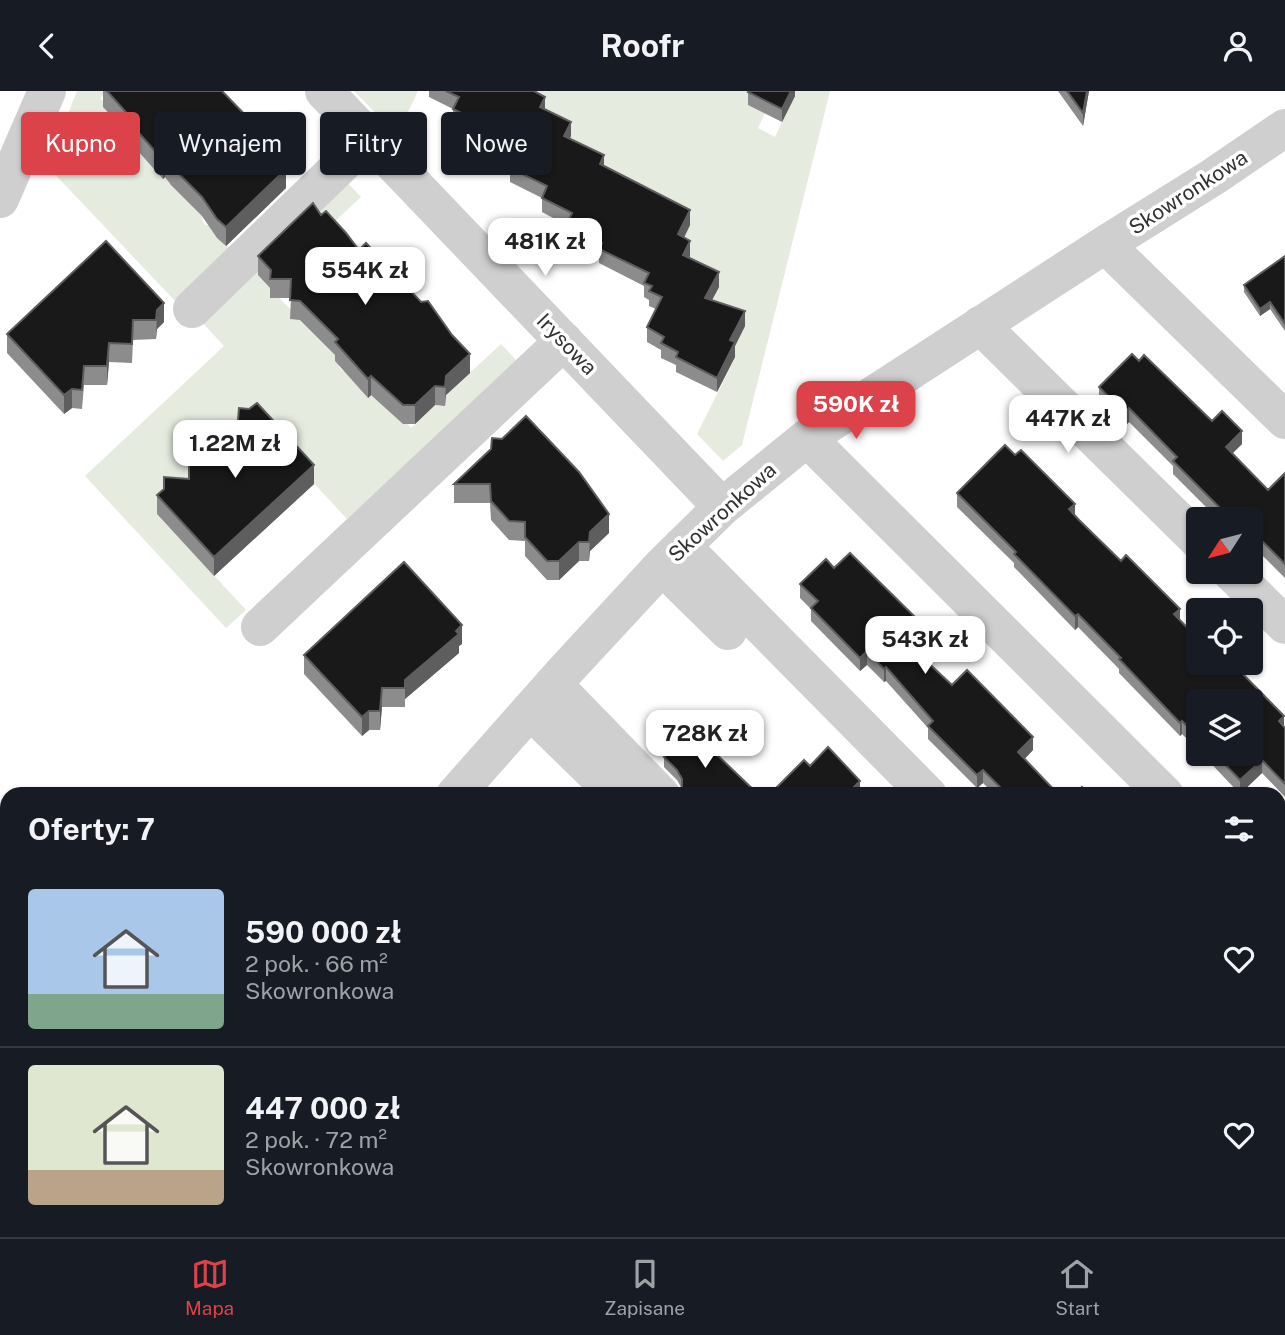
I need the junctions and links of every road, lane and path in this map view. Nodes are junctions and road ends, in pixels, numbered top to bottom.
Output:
1 (47, 91) edge
2 (324, 91) edge
3 (344, 112) edge
4 (1285, 128) edge
5 (331, 175) edge
6 (405, 175) edge
7 (0, 199) edge
8 (1106, 244) junction
9 (192, 309) dead end
10 (980, 325) junction
11 (564, 341) junction
12 (1285, 420) edge
13 (807, 438) junction
14 (722, 507) junction
15 (1186, 528) edge
16 (672, 555) junction
17 (1244, 585) edge
18 (1285, 625) edge
19 (260, 627) dead end
20 (542, 697) junction
21 (462, 787) edge
22 (611, 787) edge
23 (651, 787) edge
24 (891, 787) edge
25 (919, 787) edge
26 (1157, 787) edge

1 - 7 street
2 - 3 street, Irysowa
4 - 8 street, Skowronkowa
5 - 9 street
6 - 11 street, Irysowa
8 - 10 street, Skowronkowa
8 - 12 street
10 - 13 street, Skowronkowa
10 - 15 street
11 - 14 street, Irysowa
11 - 19 street
13 - 14 street, Skowronkowa
13 - 26 street
14 - 16 street, Skowronkowa
16 - 20 street, Skowronkowa
16 - 24 street
16 - 25 street
17 - 18 street
20 - 21 street, Skowronkowa
20 - 22 street
20 - 23 street

